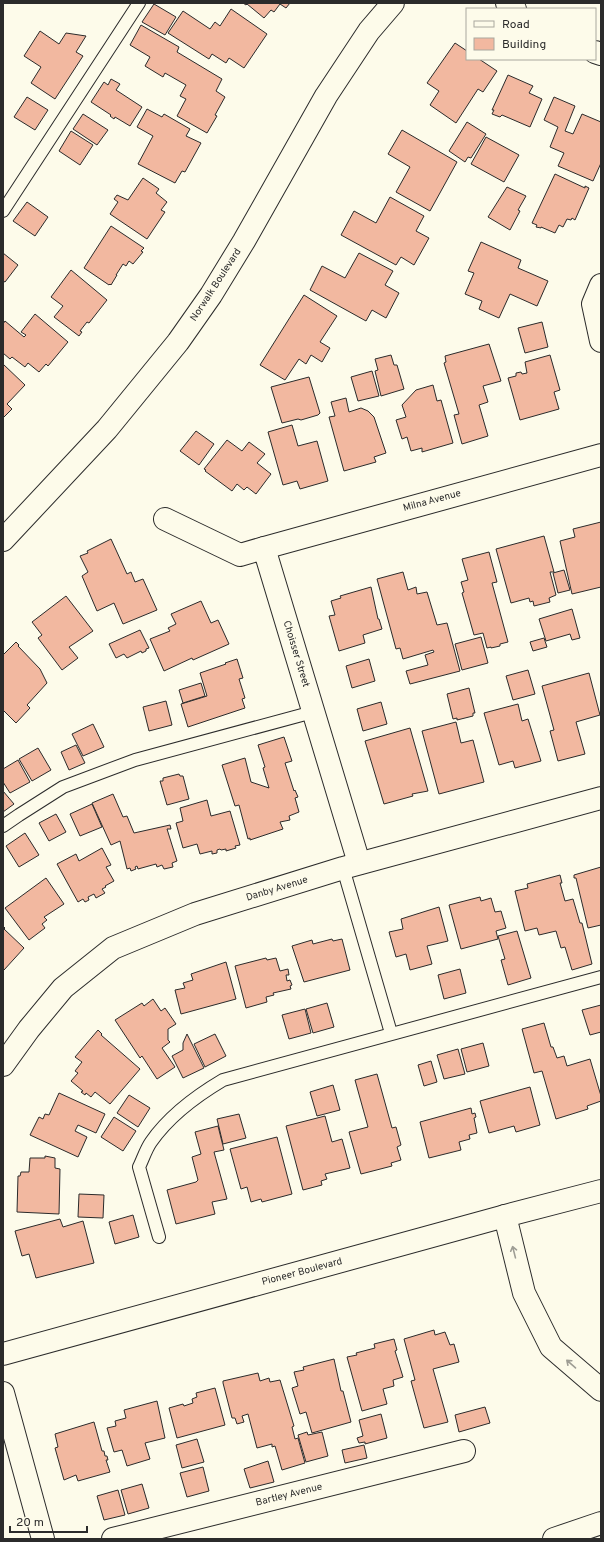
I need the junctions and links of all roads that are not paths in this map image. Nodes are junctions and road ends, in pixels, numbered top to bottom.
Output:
1 (139, 3) edge
2 (393, 3) edge
3 (3, 211) edge
4 (601, 285) edge
5 (601, 341) edge
6 (601, 455) edge
7 (165, 519) dead end
8 (3, 540) edge
9 (264, 548) junction
10 (313, 712) junction
11 (601, 798) edge
12 (3, 826) edge
13 (351, 866) junction
14 (601, 976) edge
15 (392, 1033) junction
16 (3, 1065) edge
17 (601, 1191) edge
18 (505, 1216) junction
19 (159, 1237) dead end
20 (3, 1354) edge
21 (601, 1390) edge
22 (3, 1392) edge
23 (464, 1451) dead end
24 (601, 1523) edge
25 (43, 1539) edge
26 (113, 1539) edge
27 (554, 1539) edge

1 - 3 lane
2 - 8 main road, Norwalk Boulevard
4 - 5 main road
6 - 9 main road, Milna Avenue
7 - 9 main road
9 - 10 main road, Choisser Street
10 - 12 lane
10 - 13 main road, Choisser Street
11 - 13 main road, Danby Avenue
13 - 15 lane
13 - 16 main road, Danby Avenue
14 - 15 lane
15 - 19 lane
17 - 18 main road, Pioneer Boulevard
18 - 20 main road, Pioneer Boulevard
21 -> 18 main road
22 - 25 main road
23 - 26 main road, Bartley Avenue
24 - 27 main road

